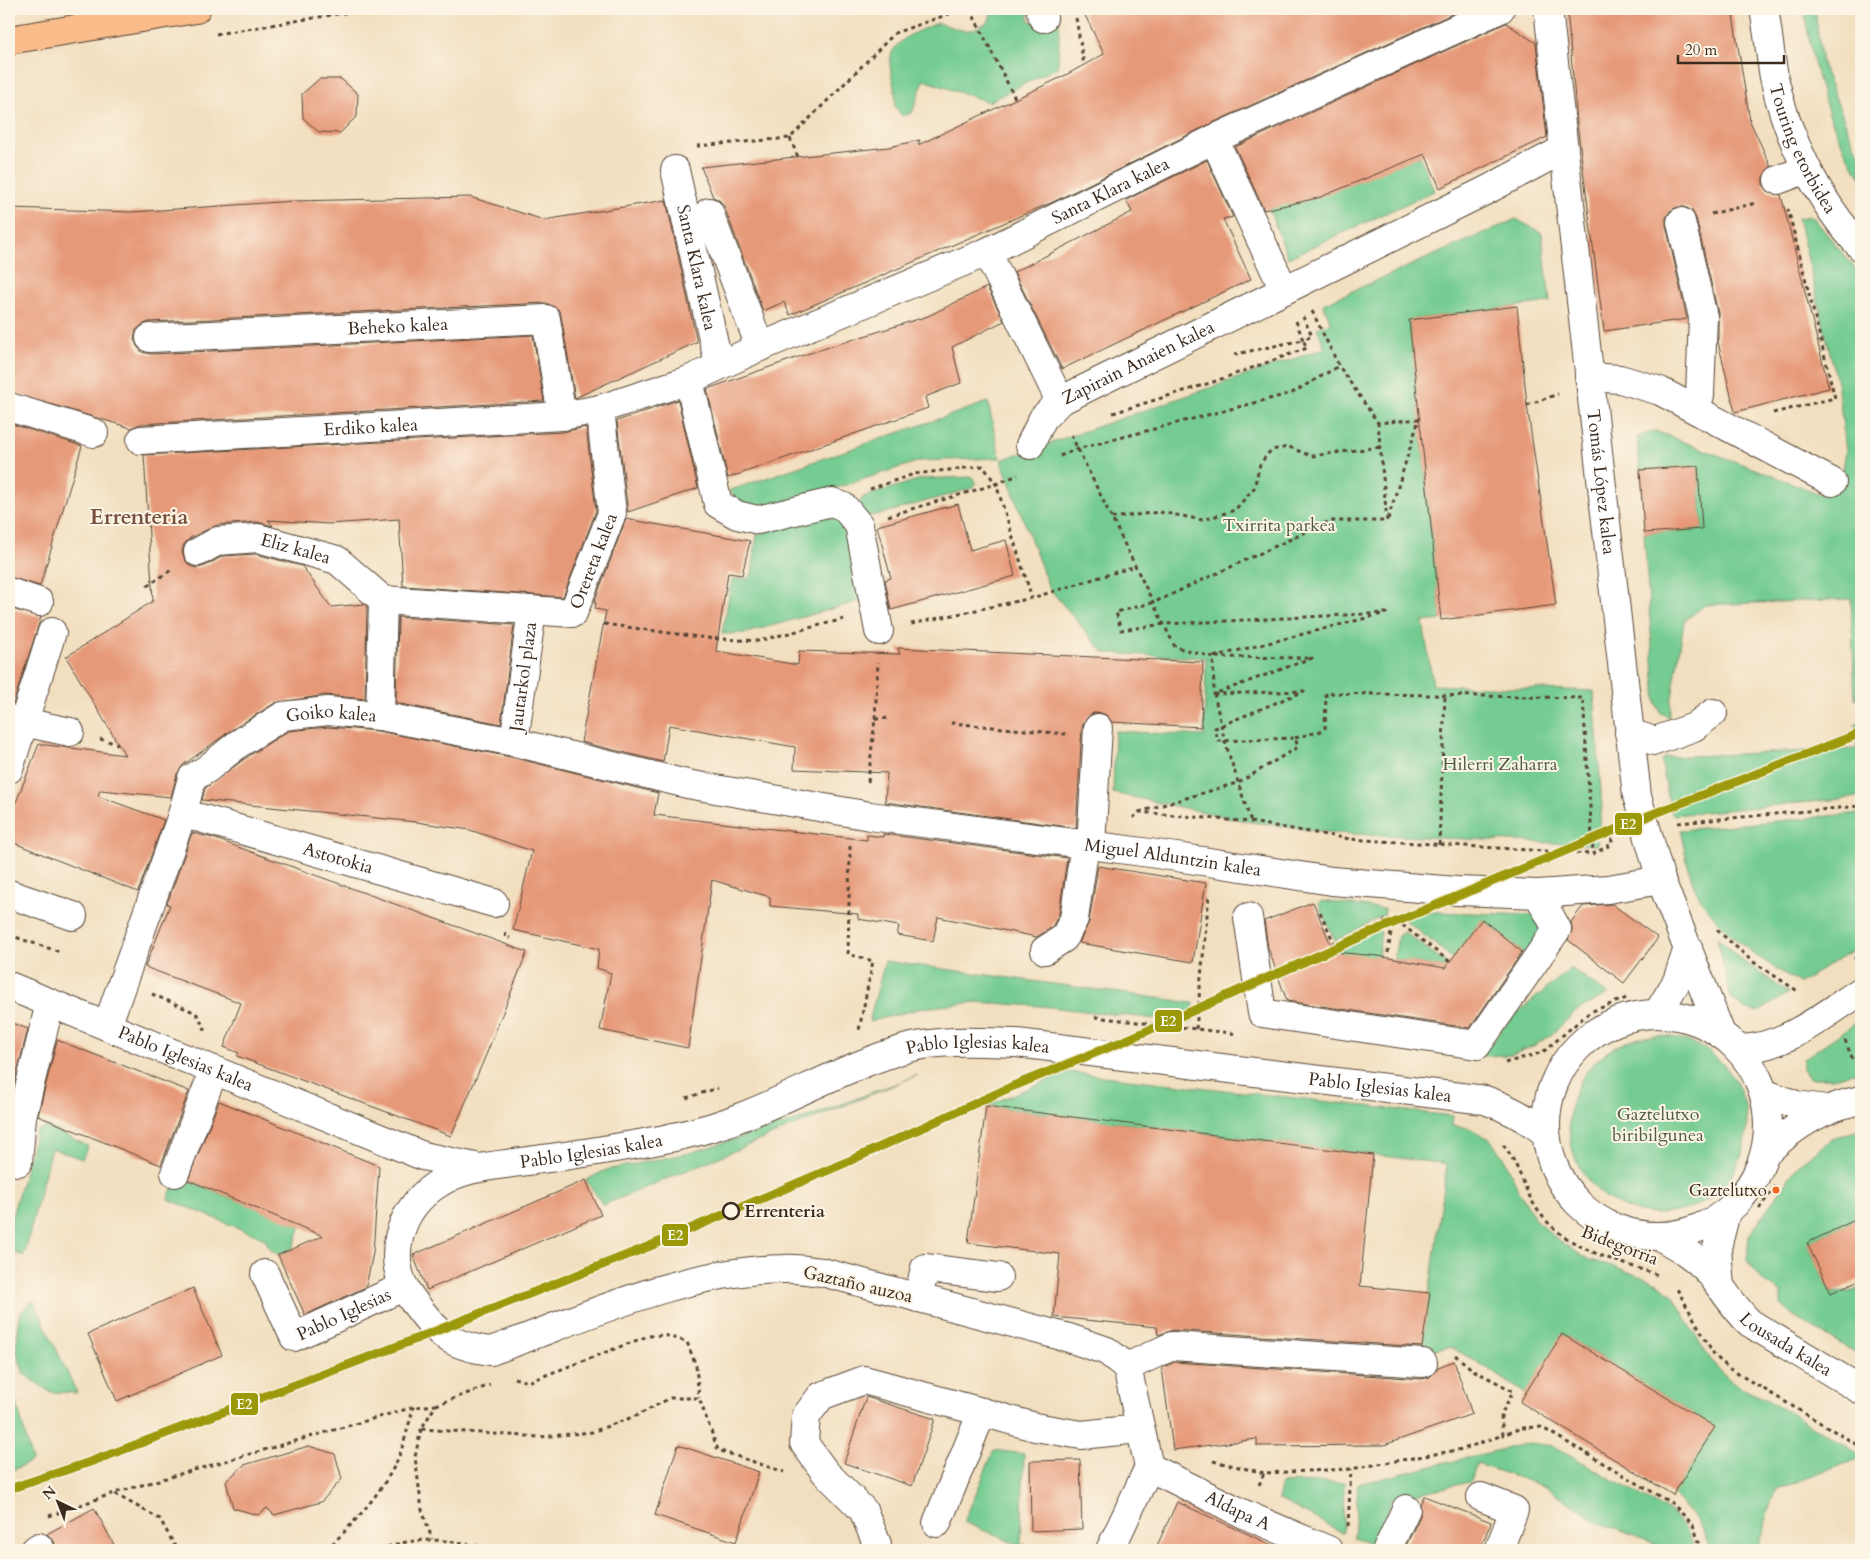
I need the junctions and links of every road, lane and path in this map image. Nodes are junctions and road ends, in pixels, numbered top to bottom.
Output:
1 (196, 9) edge
2 (652, 9) edge
3 (659, 9) edge
4 (963, 9) edge
5 (970, 9) edge
6 (1500, 9) edge
7 (1548, 9) edge
8 (1764, 9) edge
9 (1078, 27) dead end
10 (9, 40) edge
11 (1084, 65) dead end
12 (1015, 98) dead end
13 (790, 138) junction
14 (1214, 139) junction
15 (1564, 149) junction
16 (798, 157) dead end
17 (1807, 169) junction
18 (675, 170) joint
19 (1778, 180) dead end
20 (1757, 203) dead end
21 (1788, 206) dead end
22 (709, 212) dead end
23 (1681, 222) joint
24 (1861, 247) edge
25 (987, 252) junction
26 (1284, 290) junction
27 (1306, 310) dead end
28 (1301, 312) dead end
29 (150, 338) dead end
30 (1303, 340) junction
31 (760, 347) junction
32 (1222, 357) dead end
33 (719, 365) junction
34 (1339, 366) junction
35 (1589, 377) junction
36 (689, 380) junction
37 (1561, 393) dead end
38 (1060, 401) junction
39 (1527, 405) dead end
40 (9, 407) edge
41 (600, 409) junction
42 (1696, 409) junction
43 (1772, 414) dead end
44 (562, 416) junction
45 (1104, 416) dead end
46 (1378, 423) junction
47 (1067, 427) dead end
48 (94, 433) dead end
49 (141, 440) dead end
50 (1030, 446) dead end
51 (1381, 447) junction
52 (1077, 449) junction
53 (1059, 457) dead end
54 (1023, 472) dead end
55 (1832, 482) dead end
56 (996, 484) junction
57 (832, 502) junction
58 (879, 518) dead end
59 (1112, 518) junction
60 (1387, 521) junction
61 (198, 552) dead end
62 (1136, 566) junction
63 (9, 592) edge
64 (1032, 598) junction
65 (383, 600) junction
66 (39, 602) dead end
67 (1155, 602) junction
68 (532, 610) junction
69 (573, 613) junction
70 (877, 621) junction
71 (1165, 624) junction
72 (52, 632) dead end
73 (1213, 657) junction
74 (878, 680) dead end
75 (1214, 694) junction
76 (1445, 696) junction
77 (1713, 713) dead end
78 (380, 716) junction
79 (891, 718) dead end
80 (876, 719) junction
81 (16, 722) edge
82 (951, 723) dead end
83 (1221, 724) junction
84 (1098, 728) dead end
85 (70, 732) dead end
86 (1629, 733) junction
87 (1069, 734) dead end
88 (1294, 738) junction
89 (514, 742) junction
90 (1225, 742) junction
91 (9, 769) edge
92 (1240, 782) junction
93 (687, 784) joint
94 (1861, 806) edge
95 (1139, 812) junction
96 (857, 814) junction
97 (182, 815) junction
98 (1252, 822) junction
99 (1677, 824) dead end
100 (1610, 826) dead end
101 (1089, 839) junction
102 (1439, 845) junction
103 (1593, 854) junction
104 (1661, 880) junction
105 (1210, 890) dead end
106 (9, 894) edge
107 (1538, 894) junction
108 (494, 903) dead end
109 (1394, 910) dead end
110 (1320, 911) dead end
111 (73, 916) dead end
112 (1248, 917) dead end
113 (1393, 919) junction
114 (1714, 926) dead end
115 (9, 935) edge
116 (1688, 948) junction
117 (1046, 950) dead end
118 (60, 952) dead end
119 (1388, 953) dead end
120 (1450, 962) dead end
121 (9, 986) edge
122 (1861, 991) edge
123 (1802, 994) dead end
124 (1638, 995) dead end
125 (50, 1003) junction
126 (1657, 1014) junction
127 (107, 1026) junction
128 (1196, 1029) dead end
129 (1846, 1032) dead end
130 (851, 1033) dead end
131 (1730, 1041) junction
132 (1503, 1064) dead end
133 (1861, 1069) edge
134 (214, 1070) junction
135 (725, 1086) dead end
136 (1764, 1093) junction
137 (680, 1100) dead end
138 (1861, 1100) edge
139 (1826, 1109) junction
140 (1546, 1133) junction
141 (1499, 1142) dead end
142 (1765, 1154) junction
143 (18, 1162) dead end
144 (475, 1167) junction
145 (175, 1173) dead end
146 (1777, 1183) dead end
147 (1726, 1212) junction
148 (1754, 1217) dead end
149 (1659, 1236) junction
150 (265, 1274) dead end
151 (1660, 1276) dead end
152 (998, 1277) dead end
153 (1673, 1286) dead end
154 (403, 1287) junction
155 (1720, 1287) junction
156 (918, 1298) junction
157 (1423, 1362) dead end
158 (1127, 1367) junction
159 (1473, 1370) dead end
160 (512, 1375) dead end
161 (494, 1383) dead end
162 (1861, 1390) edge
163 (700, 1398) junction
164 (436, 1405) junction
165 (414, 1408) junction
166 (982, 1412) junction
167 (421, 1429) junction
168 (1139, 1429) junction
169 (1503, 1435) junction
170 (1861, 1447) edge
171 (1211, 1460) dead end
172 (1149, 1468) junction
173 (1351, 1469) junction
174 (1264, 1473) junction
175 (790, 1474) dead end
176 (114, 1493) junction
177 (1480, 1497) dead end
178 (1406, 1509) dead end
179 (1246, 1515) junction
180 (42, 1519) dead end
181 (937, 1523) dead end
182 (1348, 1533) dead end
183 (432, 1539) junction
184 (1021, 1546) dead end
185 (1109, 1549) edge
186 (35, 1550) edge
187 (41, 1550) edge
188 (177, 1550) edge
189 (326, 1550) edge
190 (340, 1550) edge
191 (344, 1550) edge
192 (380, 1550) edge
193 (493, 1550) edge
194 (877, 1550) edge
195 (1026, 1550) edge
196 (1328, 1550) edge
197 (1387, 1550) edge
198 (1499, 1550) edge
199 (1702, 1550) edge

1 - 10 main road
2 - 3 path
4 - 13 path
5 - 12 path
6 - 14 street, Santa Klara kalea
7 - 15 street, Tomás López kalea
8 - 17 street, Touring etorbidea
9 - 11 path
13 - 16 path
13 - 18 path
14 - 25 street, Santa Klara kalea
14 - 26 street
15 - 26 street, Zapirain Anaien kalea
15 - 35 street, Tomás López kalea
17 - 19 street
17 - 24 street, Touring etorbidea
18 - 33 street, Santa Klara kalea
20 - 23 path
21 - 43 path
22 - 31 street
23 - 42 street
25 - 31 street, Santa Klara kalea
25 - 38 street, Zapirain Anaien kalea
26 - 38 street, Zapirain Anaien kalea
27 - 34 path
28 - 30 path
29 - 44 street, Beheko kalea
30 - 32 path
30 - 45 path
31 - 33 street, Santa Klara kalea
33 - 36 street, Santa Klara kalea
34 - 46 path
34 - 52 path
35 - 42 street
35 - 86 street, Tomás López kalea
36 - 41 street, Santa Klara kalea
36 - 57 street
37 - 39 path
38 - 50 street
40 - 48 street
41 - 44 street, Erdiko kalea
41 - 69 street, Orereta kalea
42 - 55 street
44 - 49 street, Erdiko kalea
46 - 51 path
46 - 60 path
47 - 52 path
51 - 59 path
51 - 60 path
52 - 53 path
52 - 59 path
54 - 56 path
56 - 57 path
56 - 58 path
56 - 64 path
57 - 70 street
59 - 62 path
60 - 67 path
61 - 65 street, Eliz kalea
62 - 64 path
62 - 67 path
63 - 66 street
64 - 70 path
65 - 68 street
65 - 78 street
67 - 71 path
67 - 71 path
68 - 69 street, Orereta kalea
68 - 89 street, Jautarkol plaza
69 - 70 path
71 - 73 path
71 - 73 path
72 - 81 street
73 - 75 path
73 - 75 path
74 - 80 path
75 - 83 path
75 - 83 path
76 - 88 path
76 - 102 path
76 - 103 path
77 - 86 street
78 - 89 street, Goiko kalea
78 - 97 street, Goiko kalea
79 - 80 path
80 - 96 path
81 - 85 street
81 - 91 street
82 - 87 path
83 - 90 path
83 - 90 path
84 - 101 street
86 - 104 street, Tomás López kalea
88 - 90 path
88 - 92 path
89 - 93 street, Goiko kalea
90 - 92 path
92 - 95 path
92 - 98 path
93 - 96 street, Miguel Alduntzin kalea
94 - 99 path
95 - 98 path
95 - 101 path
96 - 101 street, Miguel Alduntzin kalea
96 - 130 path
97 - 108 street, Astotokia
97 - 127 street, Goiko kalea
98 - 102 path
100 - 103 path
101 - 107 street, Miguel Alduntzin kalea
101 - 117 street
102 - 103 path
104 - 107 street, Miguel Alduntzin kalea
104 - 116 street, Tomás López kalea
105 - 128 path
106 - 111 street
107 - 112 street
109 - 113 path
110 - 113 path
113 - 119 path
113 - 120 path
114 - 123 path
115 - 118 path
116 - 126 street
116 - 131 street, Tomás López kalea
121 - 125 street, Pablo Iglesias kalea
122 - 131 street
124 - 132 path
125 - 127 street, Pablo Iglesias kalea
125 - 143 street
126 - 131 street
126 - 140 street
127 - 134 street, Pablo Iglesias kalea
129 - 133 path
131 - 136 street
134 - 144 street, Pablo Iglesias kalea
134 - 145 street
135 - 137 path
136 - 139 street
136 - 142 street
138 - 139 street
139 - 142 street
140 - 144 street, Pablo Iglesias kalea
140 - 149 street
141 - 151 path, Bidegorria
142 - 147 street
144 - 154 street, Pablo Iglesias kalea
146 - 148 path
147 - 149 street
147 - 155 street
149 - 155 street, Lousada kalea
150 - 154 street, Pablo Iglesias
152 - 156 street
153 - 170 path, Bidegorria
154 - 156 street, Gaztaño auzoa
155 - 162 street, Lousada kalea
156 - 158 street, Gaztaño auzoa
157 - 158 street
158 - 168 street
159 - 169 path
160 - 163 path
161 - 164 path
163 - 167 path
163 - 175 path
164 - 165 path
164 - 167 path
165 - 176 path
165 - 189 path
166 - 168 street
166 - 181 street
166 - 194 street
167 - 183 path
168 - 172 street
169 - 173 path
169 - 199 path
171 - 174 path
172 - 179 street, Aldapa A
172 - 185 street
173 - 174 path
173 - 182 path
174 - 179 path
176 - 180 path
176 - 188 path
177 - 198 street
178 - 197 street
179 - 196 street, Aldapa A
183 - 192 path
183 - 193 path
184 - 195 path
186 - 187 street
190 - 191 path

